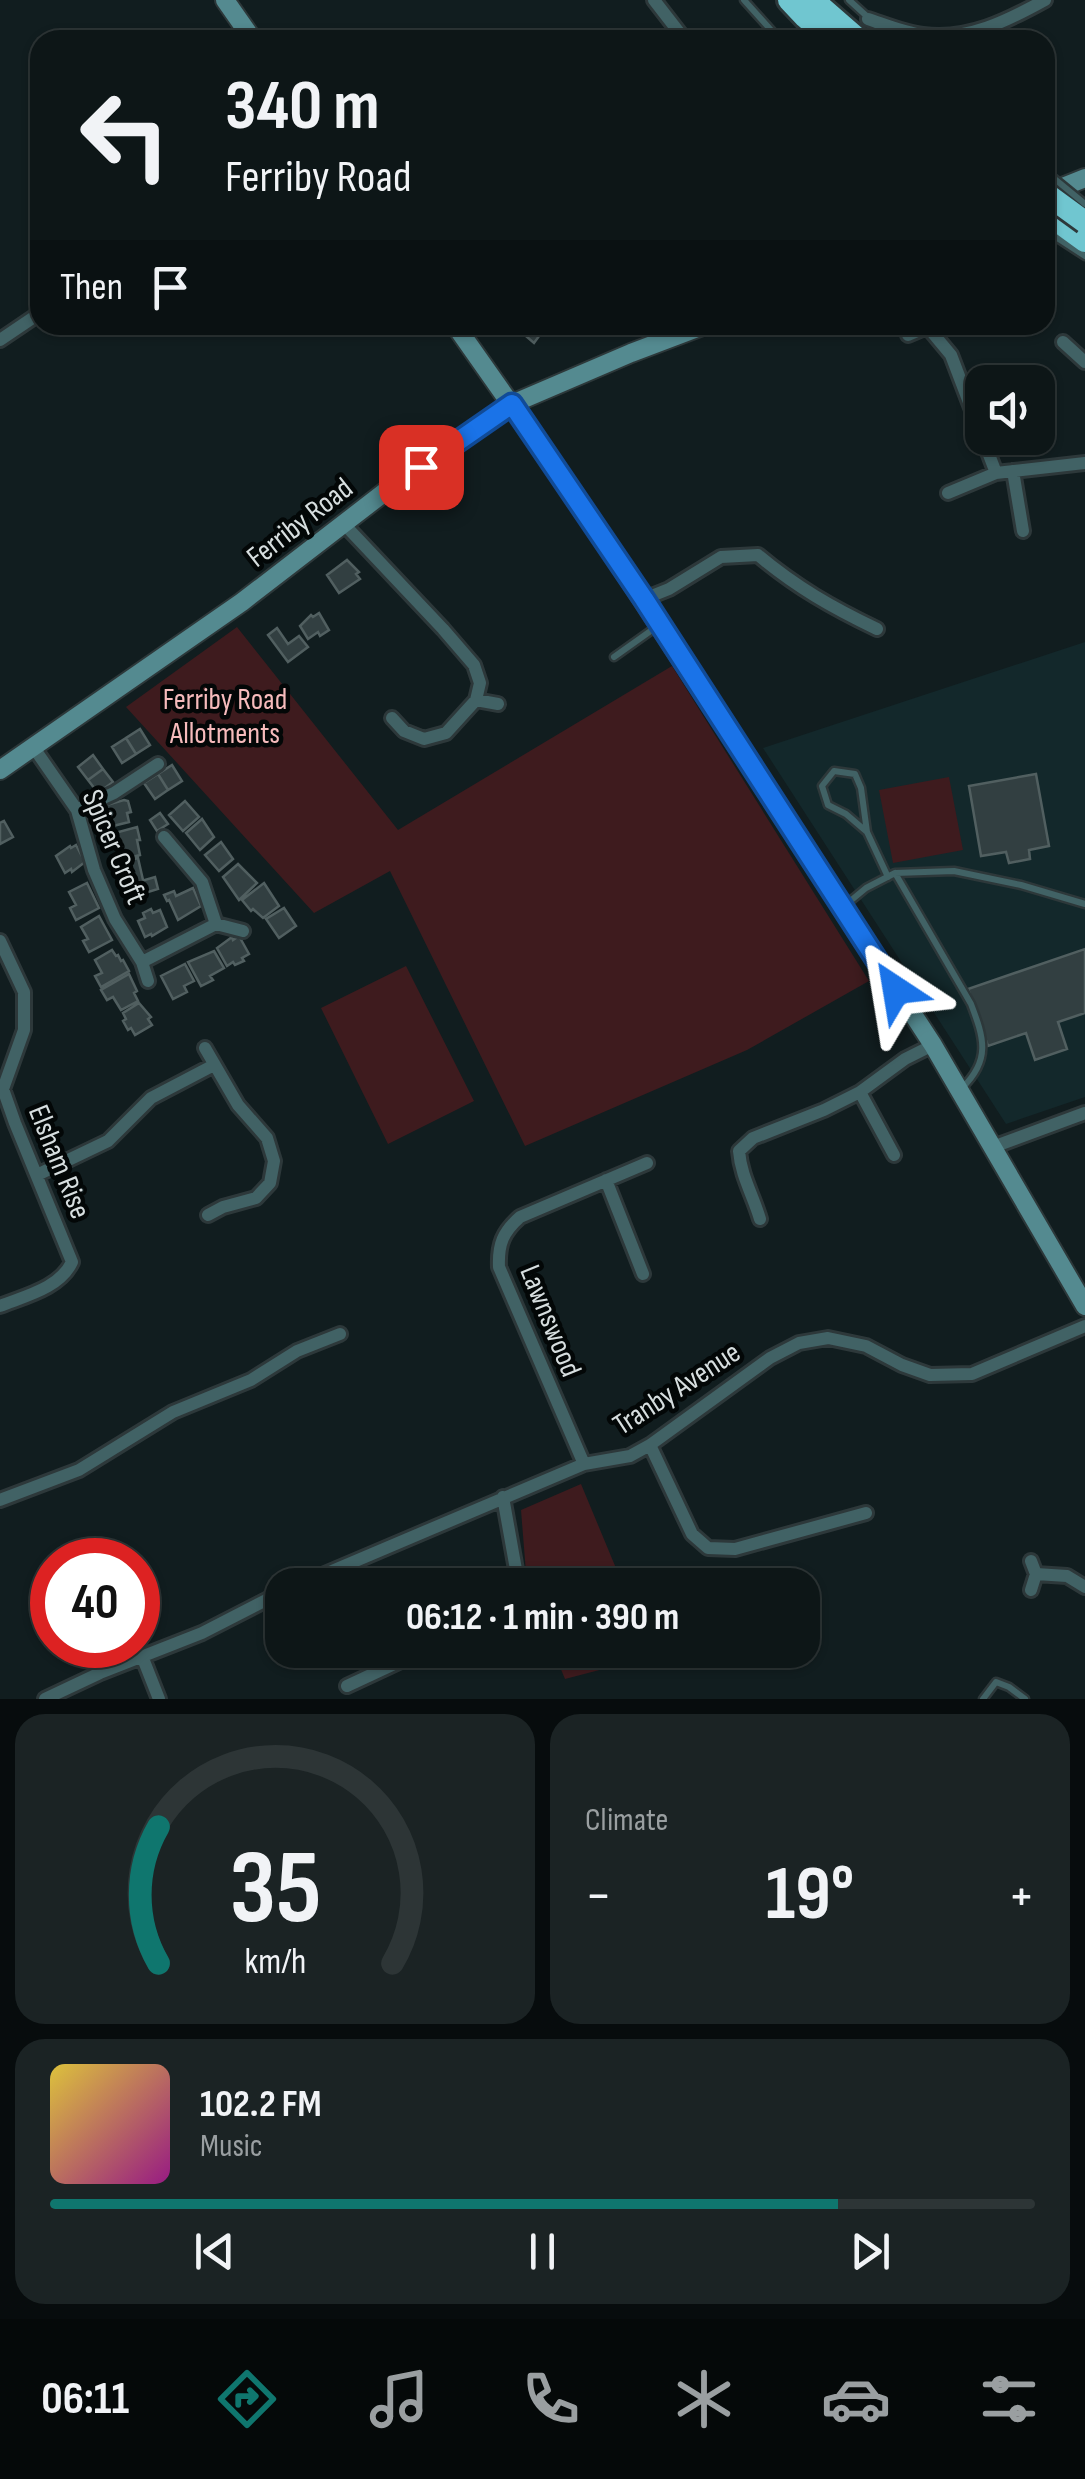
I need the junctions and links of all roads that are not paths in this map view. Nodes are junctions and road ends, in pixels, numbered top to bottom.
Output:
1 (225, 0) edge
2 (654, 0) edge
3 (744, 0) edge
4 (790, 0) edge
5 (813, 0) edge
6 (849, 0) edge
7 (1045, 0) edge
8 (998, 26) junction
9 (246, 30) edge
10 (677, 30) edge
11 (770, 30) edge
12 (820, 30) edge
13 (864, 30) edge
14 (978, 30) edge
15 (993, 30) edge
16 (1085, 178) edge
17 (1055, 179) edge
18 (1055, 190) edge
19 (1085, 204) edge
20 (1055, 207) edge
21 (1055, 220) edge
22 (1055, 233) edge
23 (1081, 240) edge
24 (30, 320) edge
25 (462, 335) edge
26 (654, 335) edge
27 (934, 335) edge
28 (0, 340) edge
29 (1063, 342) dead end
30 (1085, 362) edge
31 (512, 404) junction
32 (1085, 462) edge
33 (1014, 472) junction
34 (996, 474) junction
35 (948, 493) dead end
36 (344, 523) junction
37 (1024, 531) dead end
38 (644, 599) junction
39 (660, 624) junction
40 (878, 629) dead end
41 (614, 657) dead end
42 (476, 700) junction
43 (498, 704) dead end
44 (392, 718) dead end
45 (424, 739) junction
46 (34, 748) junction
47 (426, 756) dead end
48 (158, 764) dead end
49 (0, 770) edge
50 (78, 810) junction
51 (867, 832) junction
52 (164, 838) dead end
53 (891, 875) junction
54 (1085, 904) edge
55 (842, 908) junction
56 (216, 924) junction
57 (243, 932) dead end
58 (0, 941) edge
59 (142, 962) junction
60 (148, 981) dead end
61 (933, 1045) junction
62 (205, 1048) dead end
63 (214, 1064) junction
64 (2, 1089) edge
65 (959, 1091) junction
66 (860, 1092) junction
67 (1085, 1113) edge
68 (993, 1147) junction
69 (894, 1155) dead end
70 (647, 1164) dead end
71 (37, 1174) junction
72 (606, 1180) junction
73 (208, 1215) dead end
74 (760, 1219) dead end
75 (643, 1274) dead end
76 (0, 1306) edge
77 (1085, 1306) edge
78 (1085, 1326) edge
79 (340, 1334) dead end
80 (650, 1445) junction
81 (584, 1464) junction
82 (503, 1497) junction
83 (0, 1500) edge
84 (866, 1513) dead end
85 (338, 1568) edge
86 (516, 1568) edge
87 (1085, 1587) edge
88 (1031, 1590) dead end
89 (265, 1601) edge
90 (160, 1649) edge
91 (115, 1668) edge
92 (147, 1668) edge
93 (386, 1668) edge
94 (348, 1686) dead end
95 (45, 1699) edge
96 (159, 1699) edge
97 (983, 1699) edge
98 (1024, 1699) edge

1 - 9 street
2 - 10 street
3 - 11 lane
4 - 12 highway
5 - 13 highway
6 - 13 lane
7 - 8 street
8 - 14 street
8 - 15 street
16 - 18 street
17 - 19 lane, bridge
20 - 23 highway, bridge
21 - 23 highway
22 - 23 lane
24 - 28 street
25 - 31 street
26 - 31 street, Ferriby Road
27 - 34 street
29 - 30 street
31 - 36 street, Ferriby Road
31 - 38 street
32 - 33 street
33 - 34 street
33 - 37 street
34 - 35 street
36 - 42 street
36 - 46 street, Ferriby Road
38 - 39 street
38 - 40 street
39 - 41 lane
39 - 55 street
42 - 43 street
42 - 45 street
44 - 45 street
45 - 47 street
46 - 49 street, Ferriby Road
46 - 50 street, Spicer Croft
48 - 50 street
50 - 59 street, Spicer Croft
51 - 51 lane
51 - 53 lane
52 - 56 street, Spicer Croft
53 - 54 lane
53 - 55 lane
53 - 65 lane
55 - 61 street
56 - 57 street
56 - 59 street
58 - 64 street, Elsham Rise
59 - 60 street, Spicer Croft
61 - 65 street
61 - 66 street
62 - 63 street
63 - 71 street
63 - 73 street
64 - 71 street, Elsham Rise
65 - 68 street
66 - 69 street
66 - 74 street
67 - 68 street
68 - 77 street
70 - 72 street, Lawnswood
71 - 76 street, Elsham Rise
72 - 75 street
72 - 81 street, Lawnswood
78 - 80 street, Tranby Avenue
79 - 83 street
80 - 81 street, Tranby Avenue
80 - 84 street
81 - 82 street, Tranby Avenue
82 - 85 street, Tranby Avenue
82 - 86 street
87 - 88 street
89 - 90 street
91 - 95 street
92 - 96 street
93 - 94 street
97 - 98 lane

